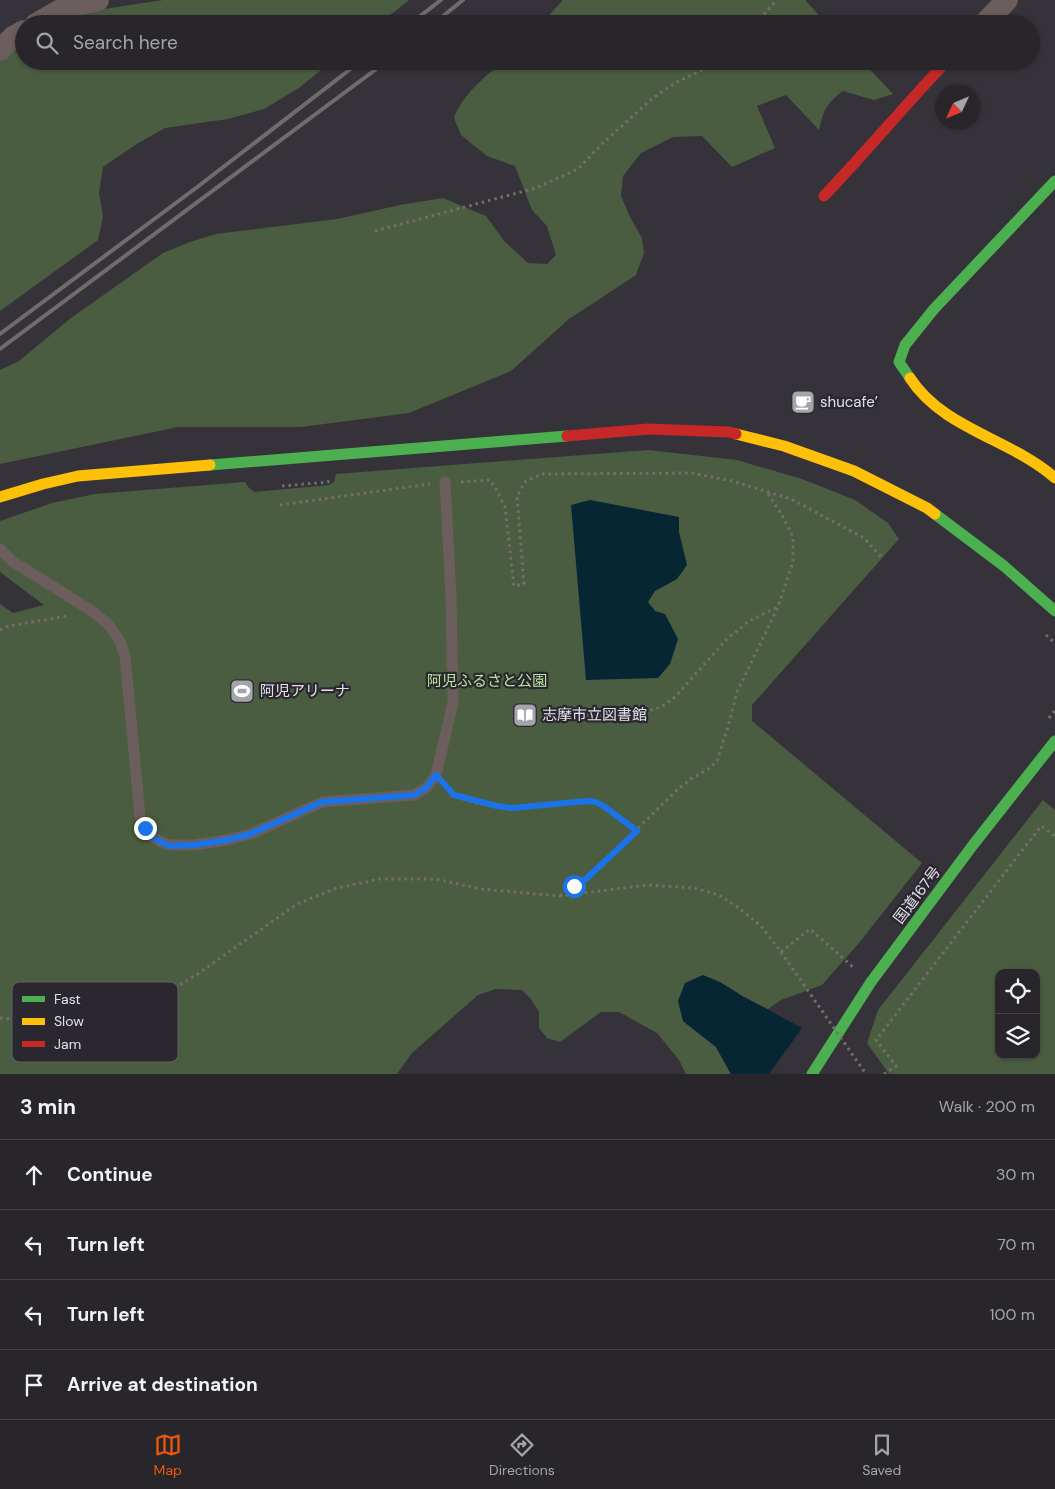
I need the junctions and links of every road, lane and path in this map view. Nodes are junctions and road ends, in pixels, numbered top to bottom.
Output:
1 (98, 0) edge
2 (777, 0) edge
3 (1007, 0) edge
4 (52, 15) edge
5 (763, 15) edge
6 (993, 15) edge
7 (15, 35) edge
8 (0, 50) edge
9 (702, 70) edge
10 (938, 70) edge
11 (1055, 181) edge
12 (824, 196) dead end
13 (374, 231) dead end
14 (332, 474) dead end
15 (1055, 478) edge
16 (444, 482) junction
17 (274, 487) dead end
18 (767, 492) junction
19 (0, 497) edge
20 (280, 505) dead end
21 (0, 549) edge
22 (882, 558) dead end
23 (778, 607) junction
24 (92, 611) junction
25 (1055, 611) edge
26 (0, 630) edge
27 (1041, 630) dead end
28 (1055, 642) edge
29 (644, 712) dead end
30 (1055, 741) edge
31 (436, 775) junction
32 (637, 831) junction
33 (1055, 836) edge
34 (560, 896) junction
35 (782, 952) junction
36 (855, 969) dead end
37 (178, 986) edge
38 (812, 1074) edge
39 (866, 1074) edge
40 (884, 1074) edge

1 - 4 street
2 - 5 path
3 - 6 street
7 - 8 street
9 - 13 path
10 - 12 main road
11 - 15 main road
14 - 17 path
16 - 18 path
16 - 20 path
16 - 31 lane
18 - 22 path
18 - 23 path
19 - 25 main road
21 - 24 lane
23 - 29 path
23 - 32 path
24 - 26 path
24 - 31 lane
27 - 28 path
30 - 38 main road, 国道167号
31 - 32 path
32 - 34 path
33 - 40 path
34 - 35 path
34 - 37 path
35 - 36 path
35 - 39 path, bridge

